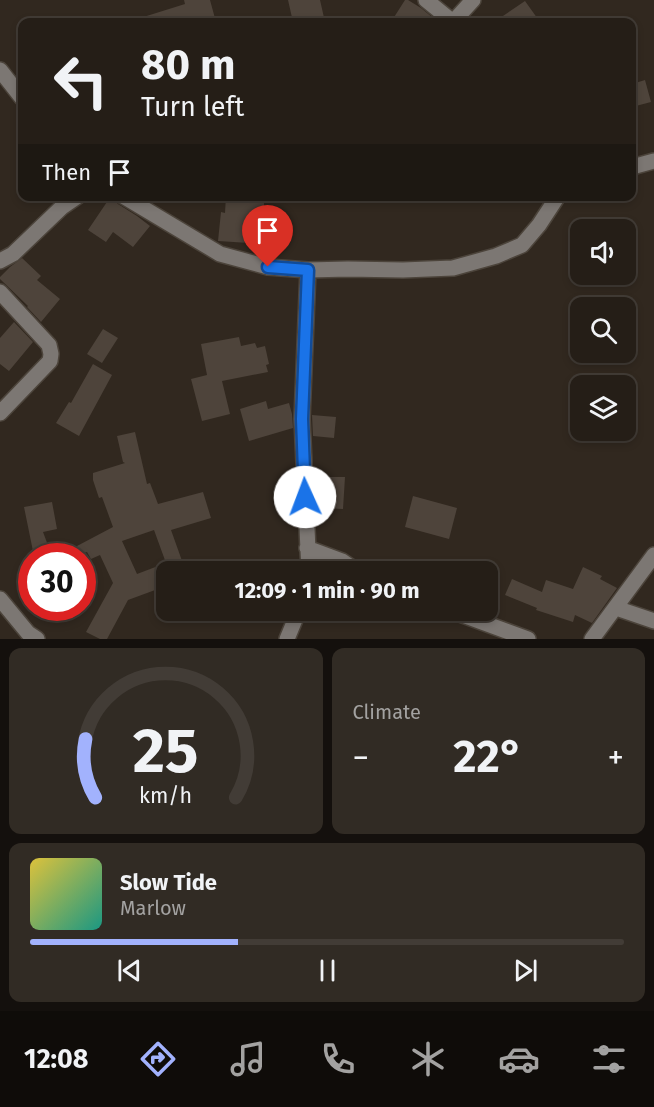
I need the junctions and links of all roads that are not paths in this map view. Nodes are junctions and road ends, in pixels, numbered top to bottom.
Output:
1 (426, 0) edge
2 (473, 0) edge
3 (448, 18) edge
4 (457, 18) edge
5 (0, 70) edge
6 (18, 93) edge
7 (654, 161) edge
8 (636, 165) edge
9 (71, 201) edge
10 (131, 201) edge
11 (555, 201) edge
12 (0, 261) edge
13 (308, 270) junction
14 (0, 292) edge
15 (0, 414) edge
16 (307, 548) junction
17 (654, 555) edge
18 (308, 561) edge
19 (342, 561) edge
20 (0, 599) edge
21 (616, 608) junction
22 (295, 621) edge
23 (478, 621) edge
24 (654, 621) edge
25 (37, 639) edge
26 (288, 639) edge
27 (528, 639) edge
28 (592, 639) edge

1 - 3 street
2 - 4 street
5 - 6 street
7 - 8 street
9 - 12 street
10 - 13 street
11 - 13 street
13 - 16 street
14 - 15 street
16 - 18 street
16 - 19 street
17 - 21 street
20 - 25 street
21 - 24 street
21 - 28 street
22 - 26 street
23 - 27 street

